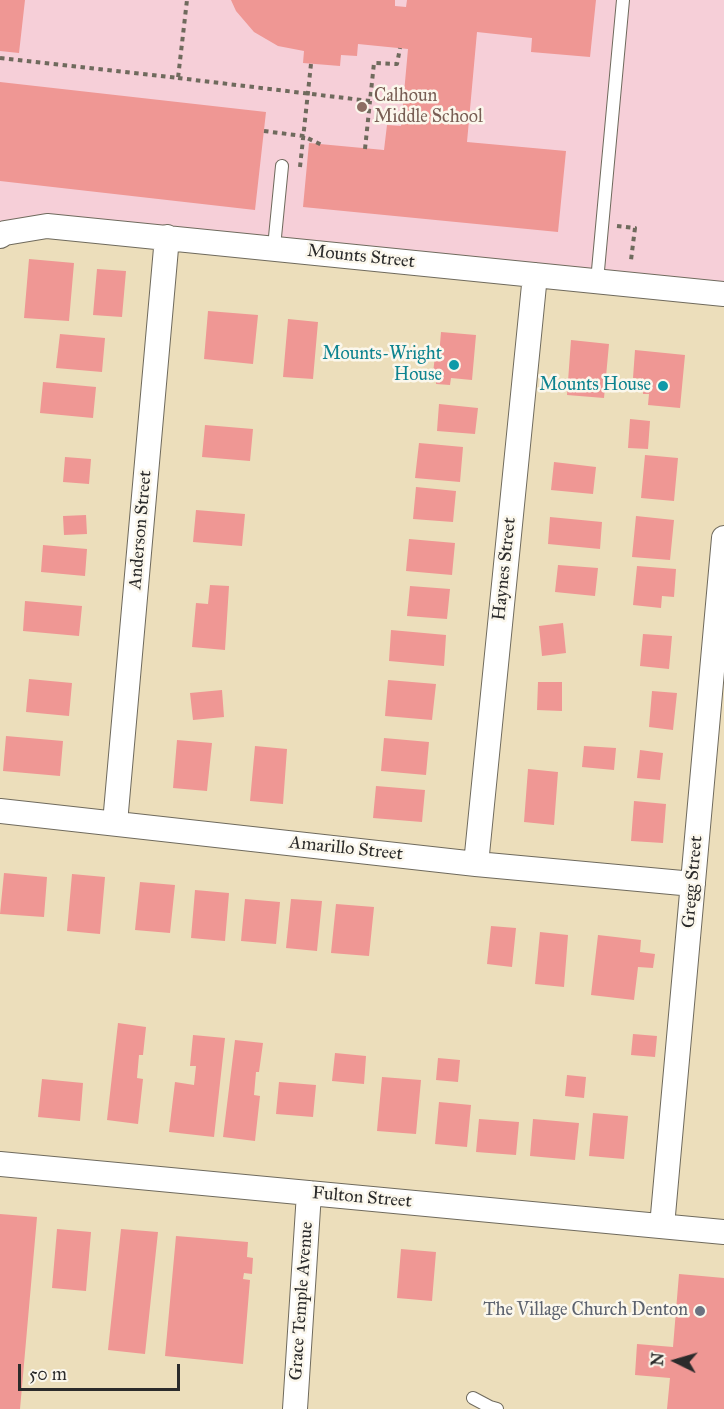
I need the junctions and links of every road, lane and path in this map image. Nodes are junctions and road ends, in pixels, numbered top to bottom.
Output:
1 (187, 0) edge
2 (623, 0) edge
3 (400, 48) dead end
4 (0, 58) edge
5 (311, 64) dead end
6 (178, 78) junction
7 (307, 94) junction
8 (370, 101) junction
9 (264, 131) dead end
10 (303, 136) junction
11 (322, 145) dead end
12 (365, 149) dead end
13 (282, 166) dead end
14 (300, 168) dead end
15 (635, 228) dead end
16 (0, 236) edge
17 (167, 237) junction
18 (274, 248) junction
19 (631, 260) dead end
20 (535, 275) junction
21 (597, 281) junction
22 (724, 294) edge
23 (724, 538) edge
24 (0, 811) edge
25 (115, 823) junction
26 (476, 864) junction
27 (693, 884) junction
28 (0, 1164) edge
29 (309, 1193) junction
30 (662, 1226) junction
31 (724, 1232) edge
32 (473, 1398) dead end
33 (492, 1408) edge
34 (295, 1409) edge

1 - 6 path
2 - 21 lane
3 - 8 path
4 - 6 path
5 - 7 path
6 - 7 path
7 - 8 path
7 - 10 path
8 - 12 path
9 - 10 path
10 - 11 path
10 - 14 path
13 - 18 lane
15 - 19 path
16 - 17 street, Mounts Street
17 - 18 street, Mounts Street
17 - 25 street, Anderson Street
18 - 20 street, Mounts Street
20 - 21 street, Mounts Street
20 - 26 street, Haynes Street
21 - 22 street, Mounts Street
23 - 27 street, Gregg Street
24 - 25 street, Amarillo Street
25 - 26 street, Amarillo Street
26 - 27 street, Amarillo Street
27 - 30 street, Gregg Street
28 - 29 street, Fulton Street
29 - 30 street, Fulton Street
29 - 34 street, Grace Temple Avenue
30 - 31 street, Fulton Street
32 - 33 lane

